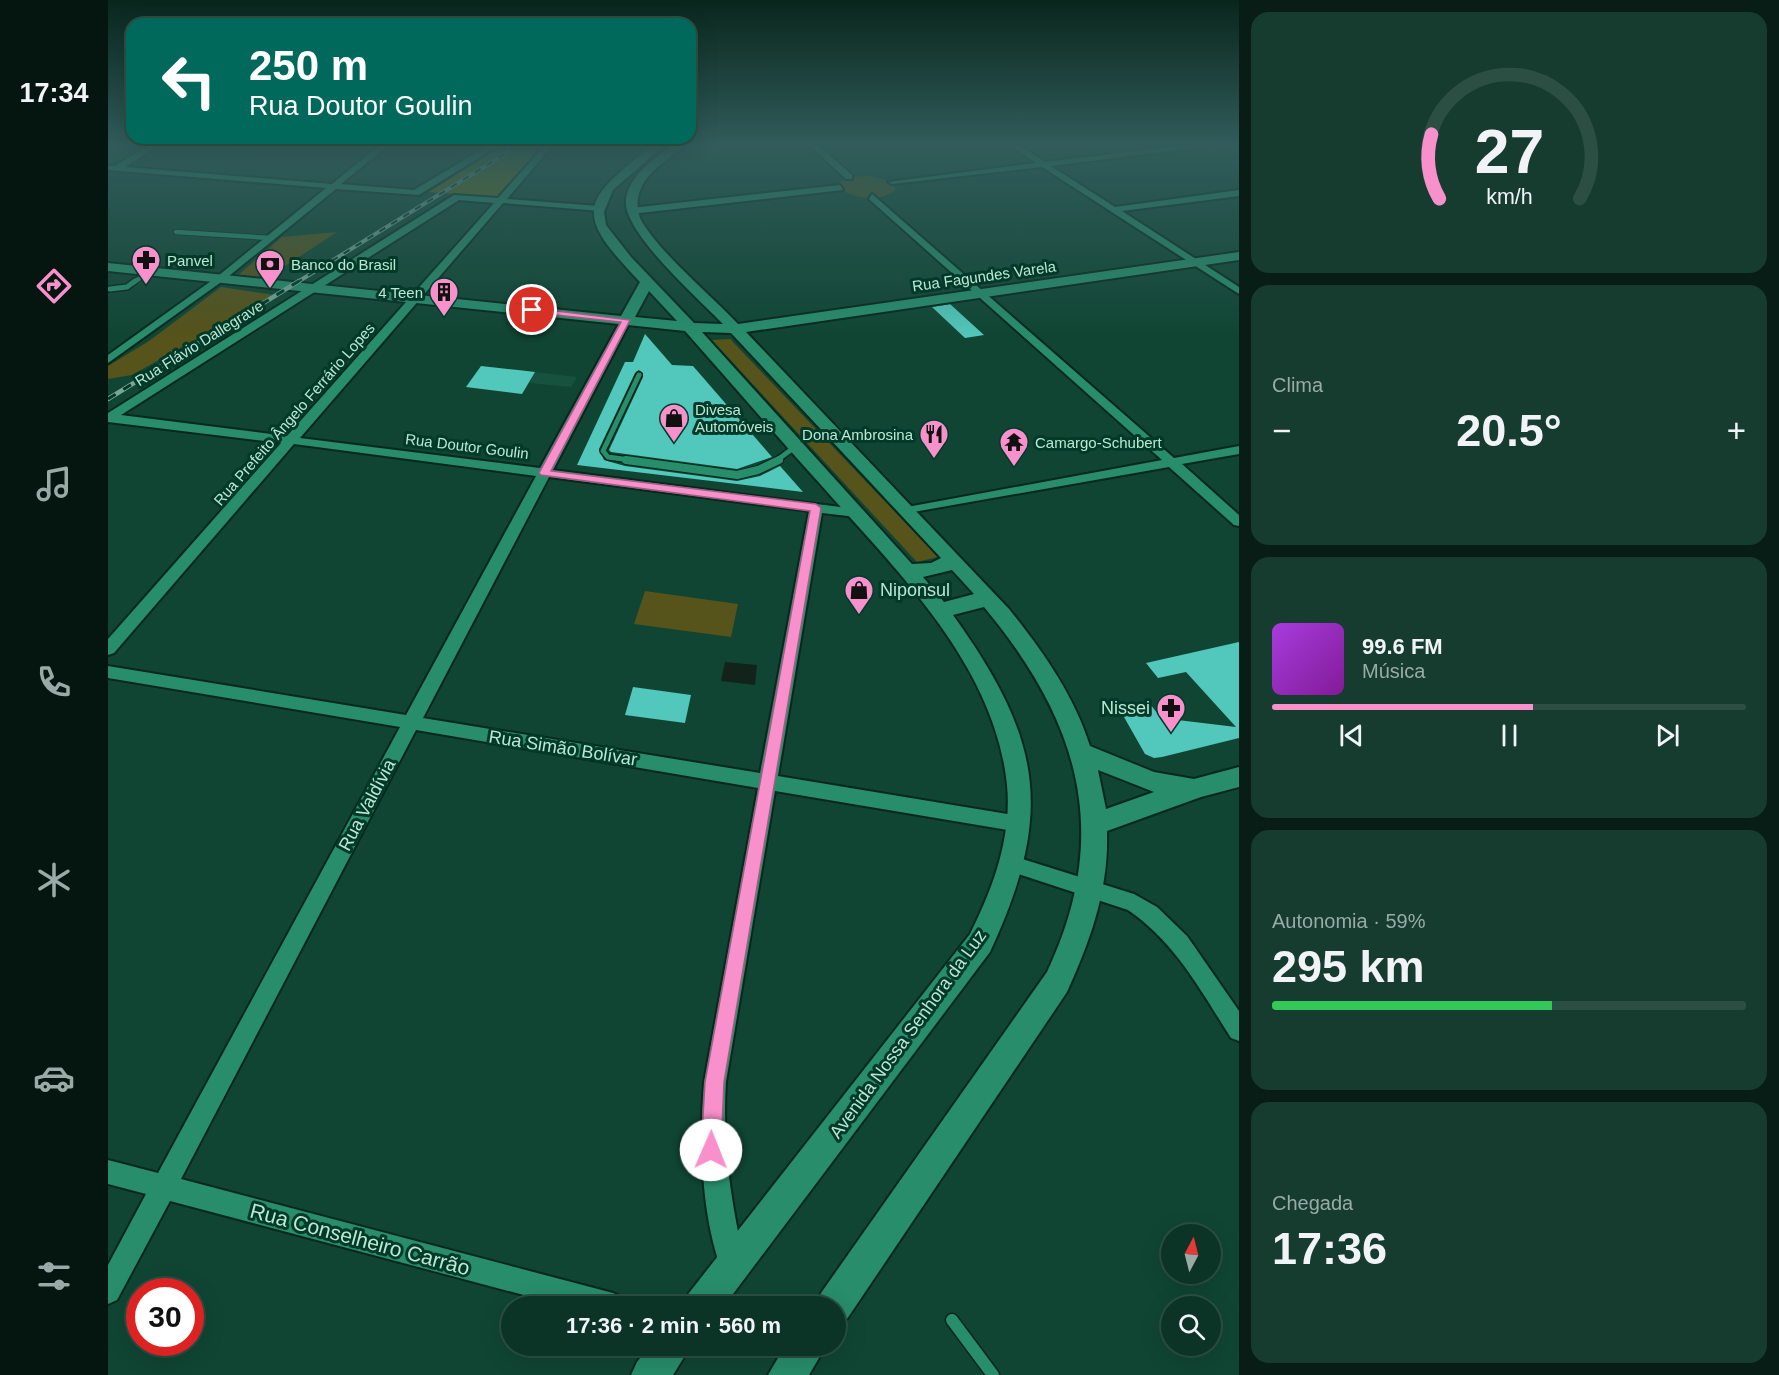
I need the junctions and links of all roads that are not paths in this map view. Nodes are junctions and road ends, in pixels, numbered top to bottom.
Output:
1 (307, 208) edge
2 (440, 208) edge
3 (495, 208) edge
4 (588, 208) edge
5 (657, 208) edge
6 (885, 208) edge
7 (1111, 208) edge
8 (1127, 208) edge
9 (598, 209) joint
10 (1114, 210) junction
11 (631, 211) joint
12 (176, 232) dead end
13 (270, 238) junction
14 (650, 240) junction
15 (626, 242) junction
16 (1239, 256) edge
17 (1195, 262) junction
18 (108, 267) edge
19 (150, 271) junction
20 (221, 278) junction
21 (648, 280) junction
22 (315, 288) junction
23 (110, 289) dead end
24 (1239, 291) edge
25 (980, 293) junction
26 (415, 298) junction
27 (626, 320) junction
28 (689, 327) junction
29 (734, 328) junction
30 (108, 360) edge
31 (639, 375) dead end
32 (779, 376) junction
33 (740, 384) junction
34 (802, 400) junction
35 (762, 409) junction
36 (109, 418) edge
37 (291, 440) junction
38 (796, 446) junction
39 (1239, 450) edge
40 (1171, 462) junction
41 (544, 473) junction
42 (816, 508) junction
43 (907, 511) junction
44 (856, 513) junction
45 (1239, 522) edge
46 (953, 560) junction
47 (906, 571) junction
48 (989, 599) junction
49 (940, 612) junction
50 (108, 650) edge
51 (108, 672) edge
52 (411, 722) junction
53 (1081, 752) junction
54 (1239, 777) edge
55 (767, 782) junction
56 (1199, 787) junction
57 (1018, 824) junction
58 (1095, 824) junction
59 (1013, 864) junction
60 (1092, 890) junction
61 (1239, 1030) edge
62 (108, 1172) edge
63 (163, 1187) junction
64 (732, 1267) junction
65 (108, 1291) edge
66 (575, 1296) edge
67 (710, 1296) edge
68 (841, 1296) edge
69 (952, 1320) dead end
70 (664, 1356) edge
71 (800, 1356) edge
72 (650, 1375) edge
73 (787, 1375) edge
74 (993, 1375) edge

1 - 13 street
2 - 22 street, Rua Flávio Dallegrave
3 - 26 street, Rua Prefeito Ângelo Ferrário Lopes
4 - 9 street
5 - 11 street
6 - 25 street
7 - 10 street
8 - 10 street
9 - 15 main road, Avenida Nossa Senhora da Luz
10 - 17 street
11 - 14 main road
12 - 13 lane
13 - 20 street
14 - 15 main road
14 - 29 main road
15 - 21 main road, Avenida Nossa Senhora da Luz
16 - 17 main road, Rua Fagundes Varela
17 - 24 street
17 - 25 main road, Rua Fagundes Varela
18 - 19 main road, Rua Fagundes Varela
19 - 20 main road, Rua Fagundes Varela
19 - 23 lane
20 - 22 main road, Rua Fagundes Varela
20 - 30 street
21 - 27 main road
21 - 28 main road, Avenida Nossa Senhora da Luz
22 - 26 main road, Rua Fagundes Varela
22 - 36 street, Rua Flávio Dallegrave
25 - 29 main road, Rua Fagundes Varela
25 - 40 street
26 - 27 main road, Rua Fagundes Varela
26 - 37 street, Rua Prefeito Ângelo Ferrário Lopes
27 - 28 main road, Rua Fagundes Varela
27 - 41 street, Rua Valdívia
28 - 29 main road, Rua Fagundes Varela
28 - 33 main road, Avenida Nossa Senhora da Luz
29 - 32 main road
31 - 38 lane
32 - 33 main road
32 - 34 main road
33 - 35 main road, Avenida Nossa Senhora da Luz
34 - 35 main road
34 - 43 main road
35 - 38 main road, Avenida Nossa Senhora da Luz
36 - 37 street, Rua Doutor Goulin
37 - 41 street, Rua Doutor Goulin
37 - 50 street, Rua Prefeito Ângelo Ferrário Lopes
38 - 44 main road, Avenida Nossa Senhora da Luz
39 - 40 street
40 - 43 street
40 - 45 street
41 - 42 street, Rua Doutor Goulin
41 - 52 street, Rua Valdívia
42 - 44 street, Rua Doutor Goulin
42 - 55 street
43 - 46 main road
44 - 47 main road, Avenida Nossa Senhora da Luz
46 - 47 main road
46 - 48 main road
47 - 49 main road, Avenida Nossa Senhora da Luz
48 - 49 main road
48 - 53 main road
49 - 57 main road, Avenida Nossa Senhora da Luz
51 - 52 street, Rua Simão Bolívar
52 - 55 street, Rua Simão Bolívar
52 - 63 street, Rua Valdívia
53 - 56 main road
53 - 58 main road
54 - 56 main road
55 - 57 street, Rua Simão Bolívar
55 - 64 street
56 - 58 main road
57 - 59 main road, Avenida Nossa Senhora da Luz
58 - 60 main road
59 - 60 street
59 - 64 main road, Avenida Nossa Senhora da Luz
60 - 61 street
60 - 68 main road
62 - 63 street, Rua Conselheiro Carrão
63 - 65 street, Rua Valdívia
63 - 66 street, Rua Conselheiro Carrão
64 - 67 main road, Avenida Nossa Senhora da Luz
69 - 74 lane
70 - 72 main road
71 - 73 main road

